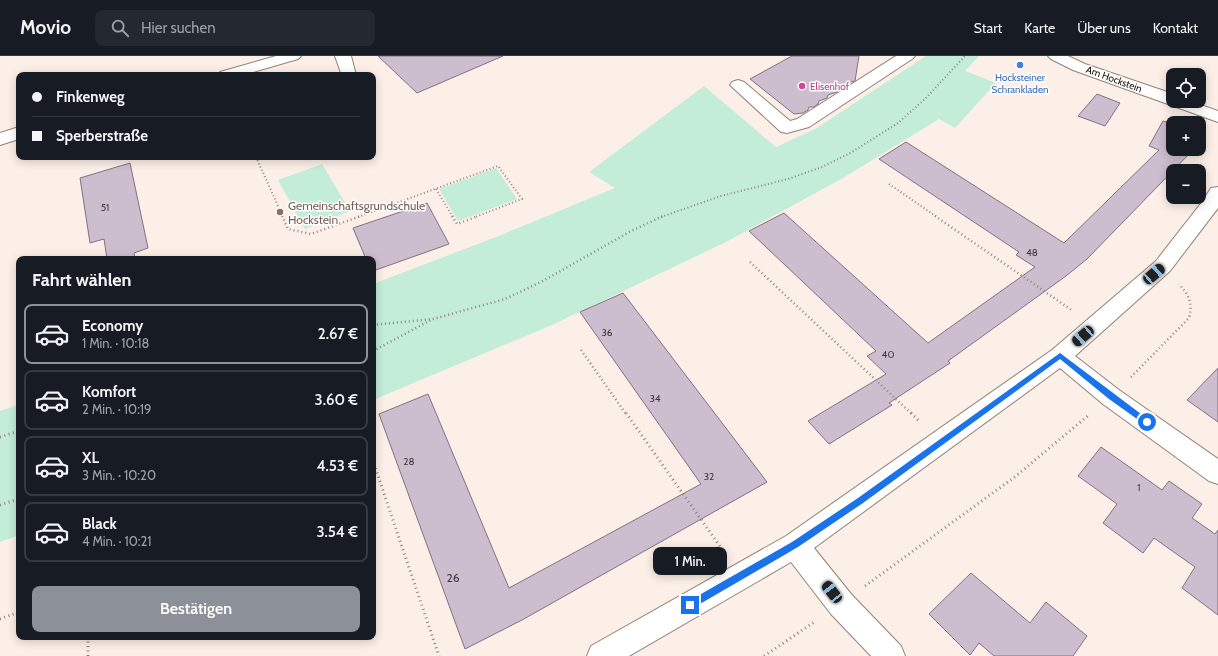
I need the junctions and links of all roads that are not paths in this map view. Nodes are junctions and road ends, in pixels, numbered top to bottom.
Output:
1 (293, 56) edge
2 (343, 56) edge
3 (908, 56) edge
4 (1056, 56) edge
5 (237, 72) edge
6 (348, 72) edge
7 (738, 85) dead end
8 (1166, 98) edge
9 (1193, 108) edge
10 (1218, 117) edge
11 (16, 135) edge
12 (0, 139) edge
13 (1218, 193) edge
14 (1060, 356) junction
15 (1218, 474) edge
16 (795, 545) junction
17 (601, 656) edge
18 (891, 656) edge

1 - 5 street
2 - 6 street
3 - 7 street
4 - 8 street, Am Hockstein
9 - 10 street, Am Hockstein
11 - 12 street
13 - 14 street
14 - 15 street
14 - 16 street
16 - 17 street
16 - 18 street

